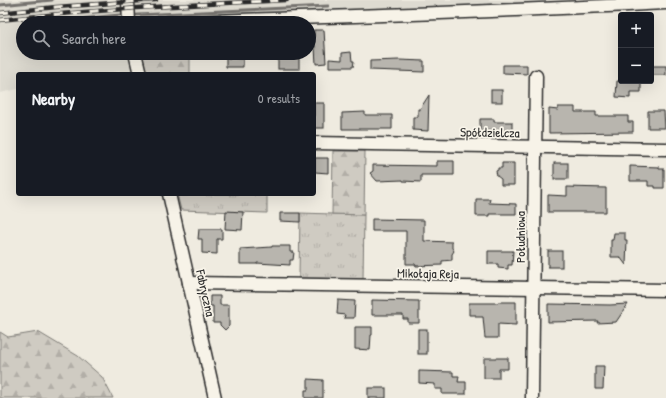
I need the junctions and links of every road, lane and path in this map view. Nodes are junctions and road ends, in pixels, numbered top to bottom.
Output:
1 (128, 0) edge
2 (666, 3) edge
3 (129, 16) edge
4 (316, 17) edge
5 (137, 60) edge
6 (140, 72) edge
7 (536, 76) dead end
8 (316, 143) edge
9 (534, 146) junction
10 (666, 149) edge
11 (169, 196) edge
12 (189, 282) junction
13 (534, 289) junction
14 (666, 290) edge
15 (215, 398) edge
16 (532, 398) edge

1 - 3 street
2 - 4 street
5 - 6 street
7 - 9 street, Południowa
8 - 9 street, Spółdzielcza
9 - 10 street, Spółdzielcza
9 - 13 street, Południowa
11 - 12 street, Fabryczna
12 - 13 street, Mikołaja Reja
12 - 15 street, Fabryczna
13 - 14 street, Mikołaja Reja
13 - 16 street, Południowa

